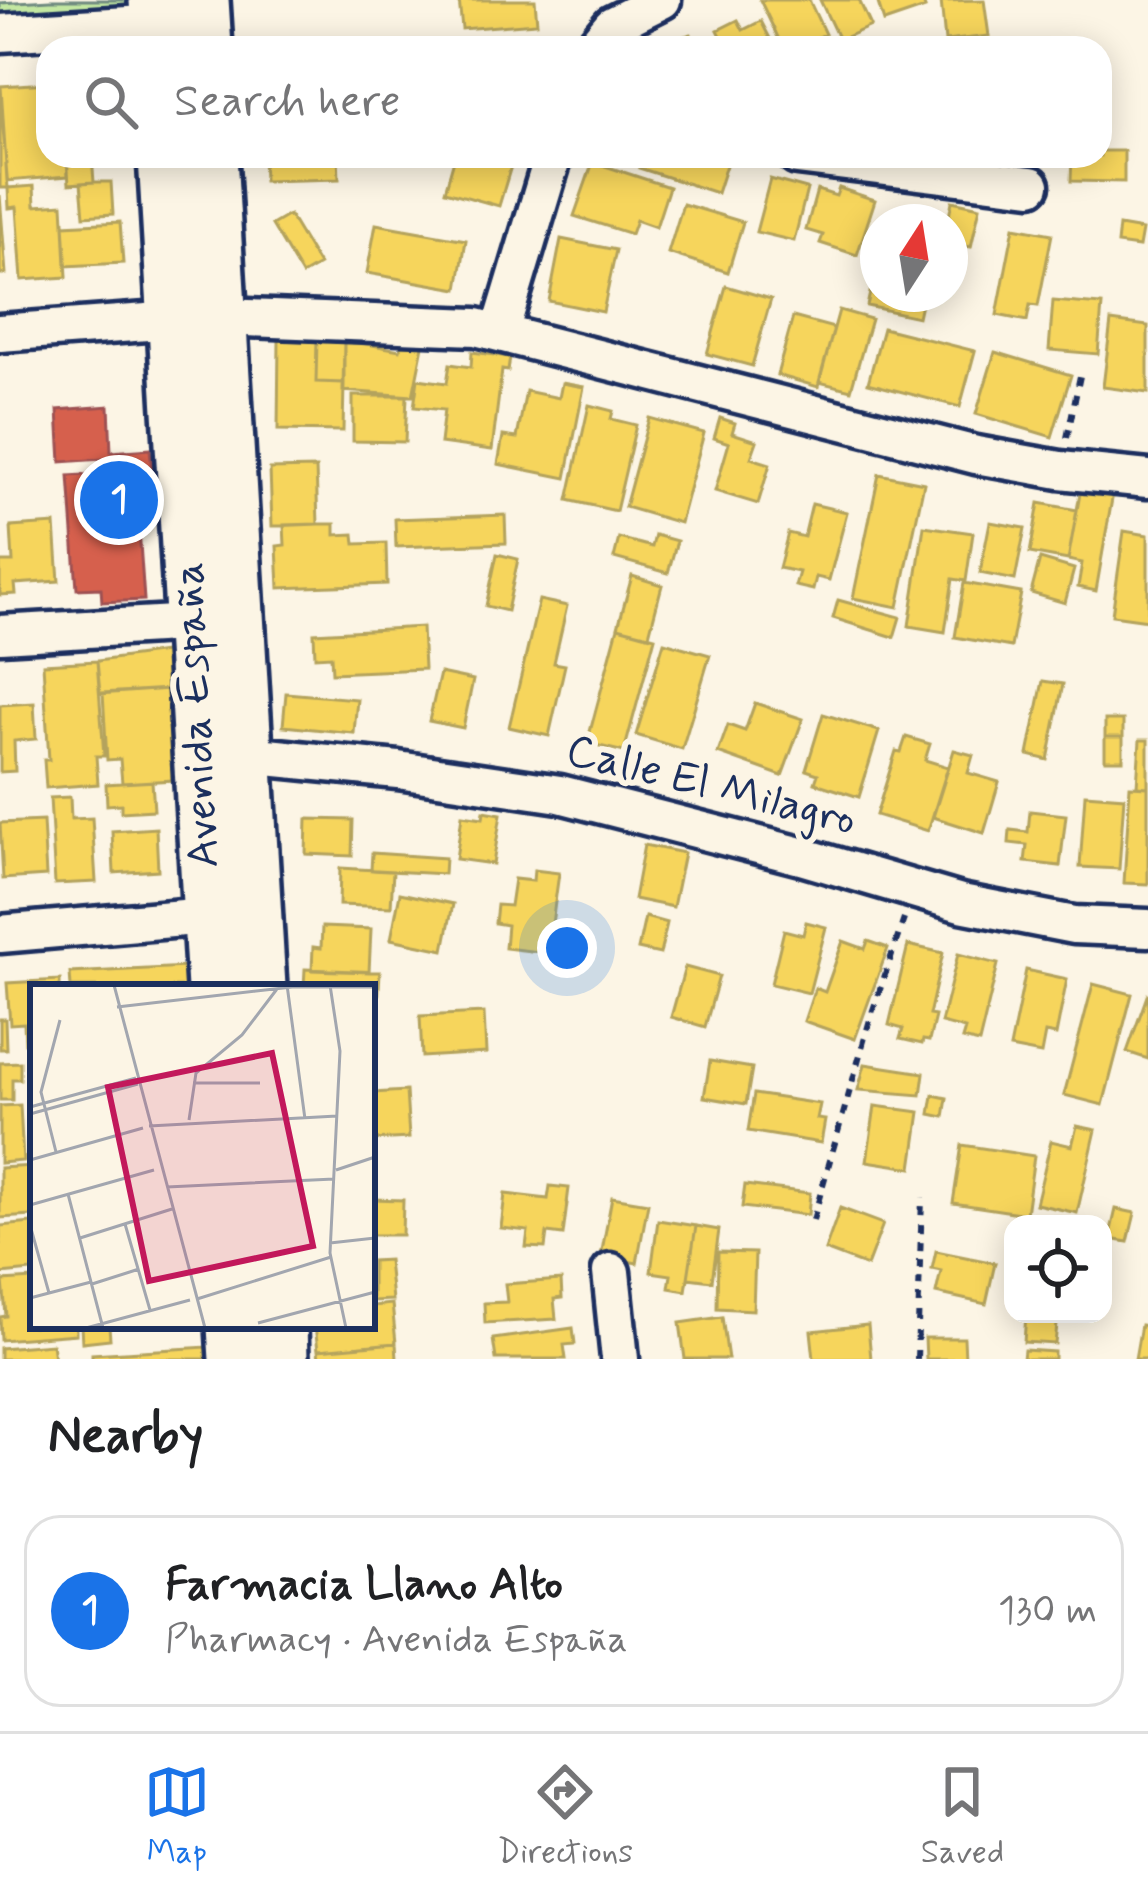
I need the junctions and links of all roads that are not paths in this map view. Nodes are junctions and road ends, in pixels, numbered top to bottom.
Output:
1 (662, 0) edge
2 (180, 23) edge
3 (0, 33) edge
4 (603, 36) edge
5 (166, 168) edge
6 (211, 168) edge
7 (549, 168) edge
8 (894, 168) edge
9 (1031, 185) dead end
10 (197, 319) junction
11 (500, 332) junction
12 (0, 333) edge
13 (1148, 479) edge
14 (192, 623) junction
15 (0, 634) edge
16 (247, 755) junction
17 (232, 914) junction
18 (1148, 928) edge
19 (0, 934) edge
20 (214, 984) edge
21 (259, 984) edge
22 (610, 1272) dead end
23 (233, 1329) edge
24 (280, 1329) edge
25 (236, 1359) edge
26 (283, 1359) edge
27 (620, 1359) edge

1 - 4 street
2 - 3 street
5 - 10 main road, Avenida España
6 - 10 main road, Avenida España
7 - 11 street
8 - 9 street
10 - 11 street
10 - 12 street
10 - 14 main road, Avenida España
10 - 16 main road, Avenida España
11 - 13 street
14 - 15 street
14 - 17 main road, Avenida España
16 - 17 main road, Avenida España
16 - 18 street, Calle El Milagro
17 - 19 street
17 - 20 main road, Avenida España
17 - 21 main road, Avenida España
22 - 27 street
23 - 25 main road
24 - 26 main road

